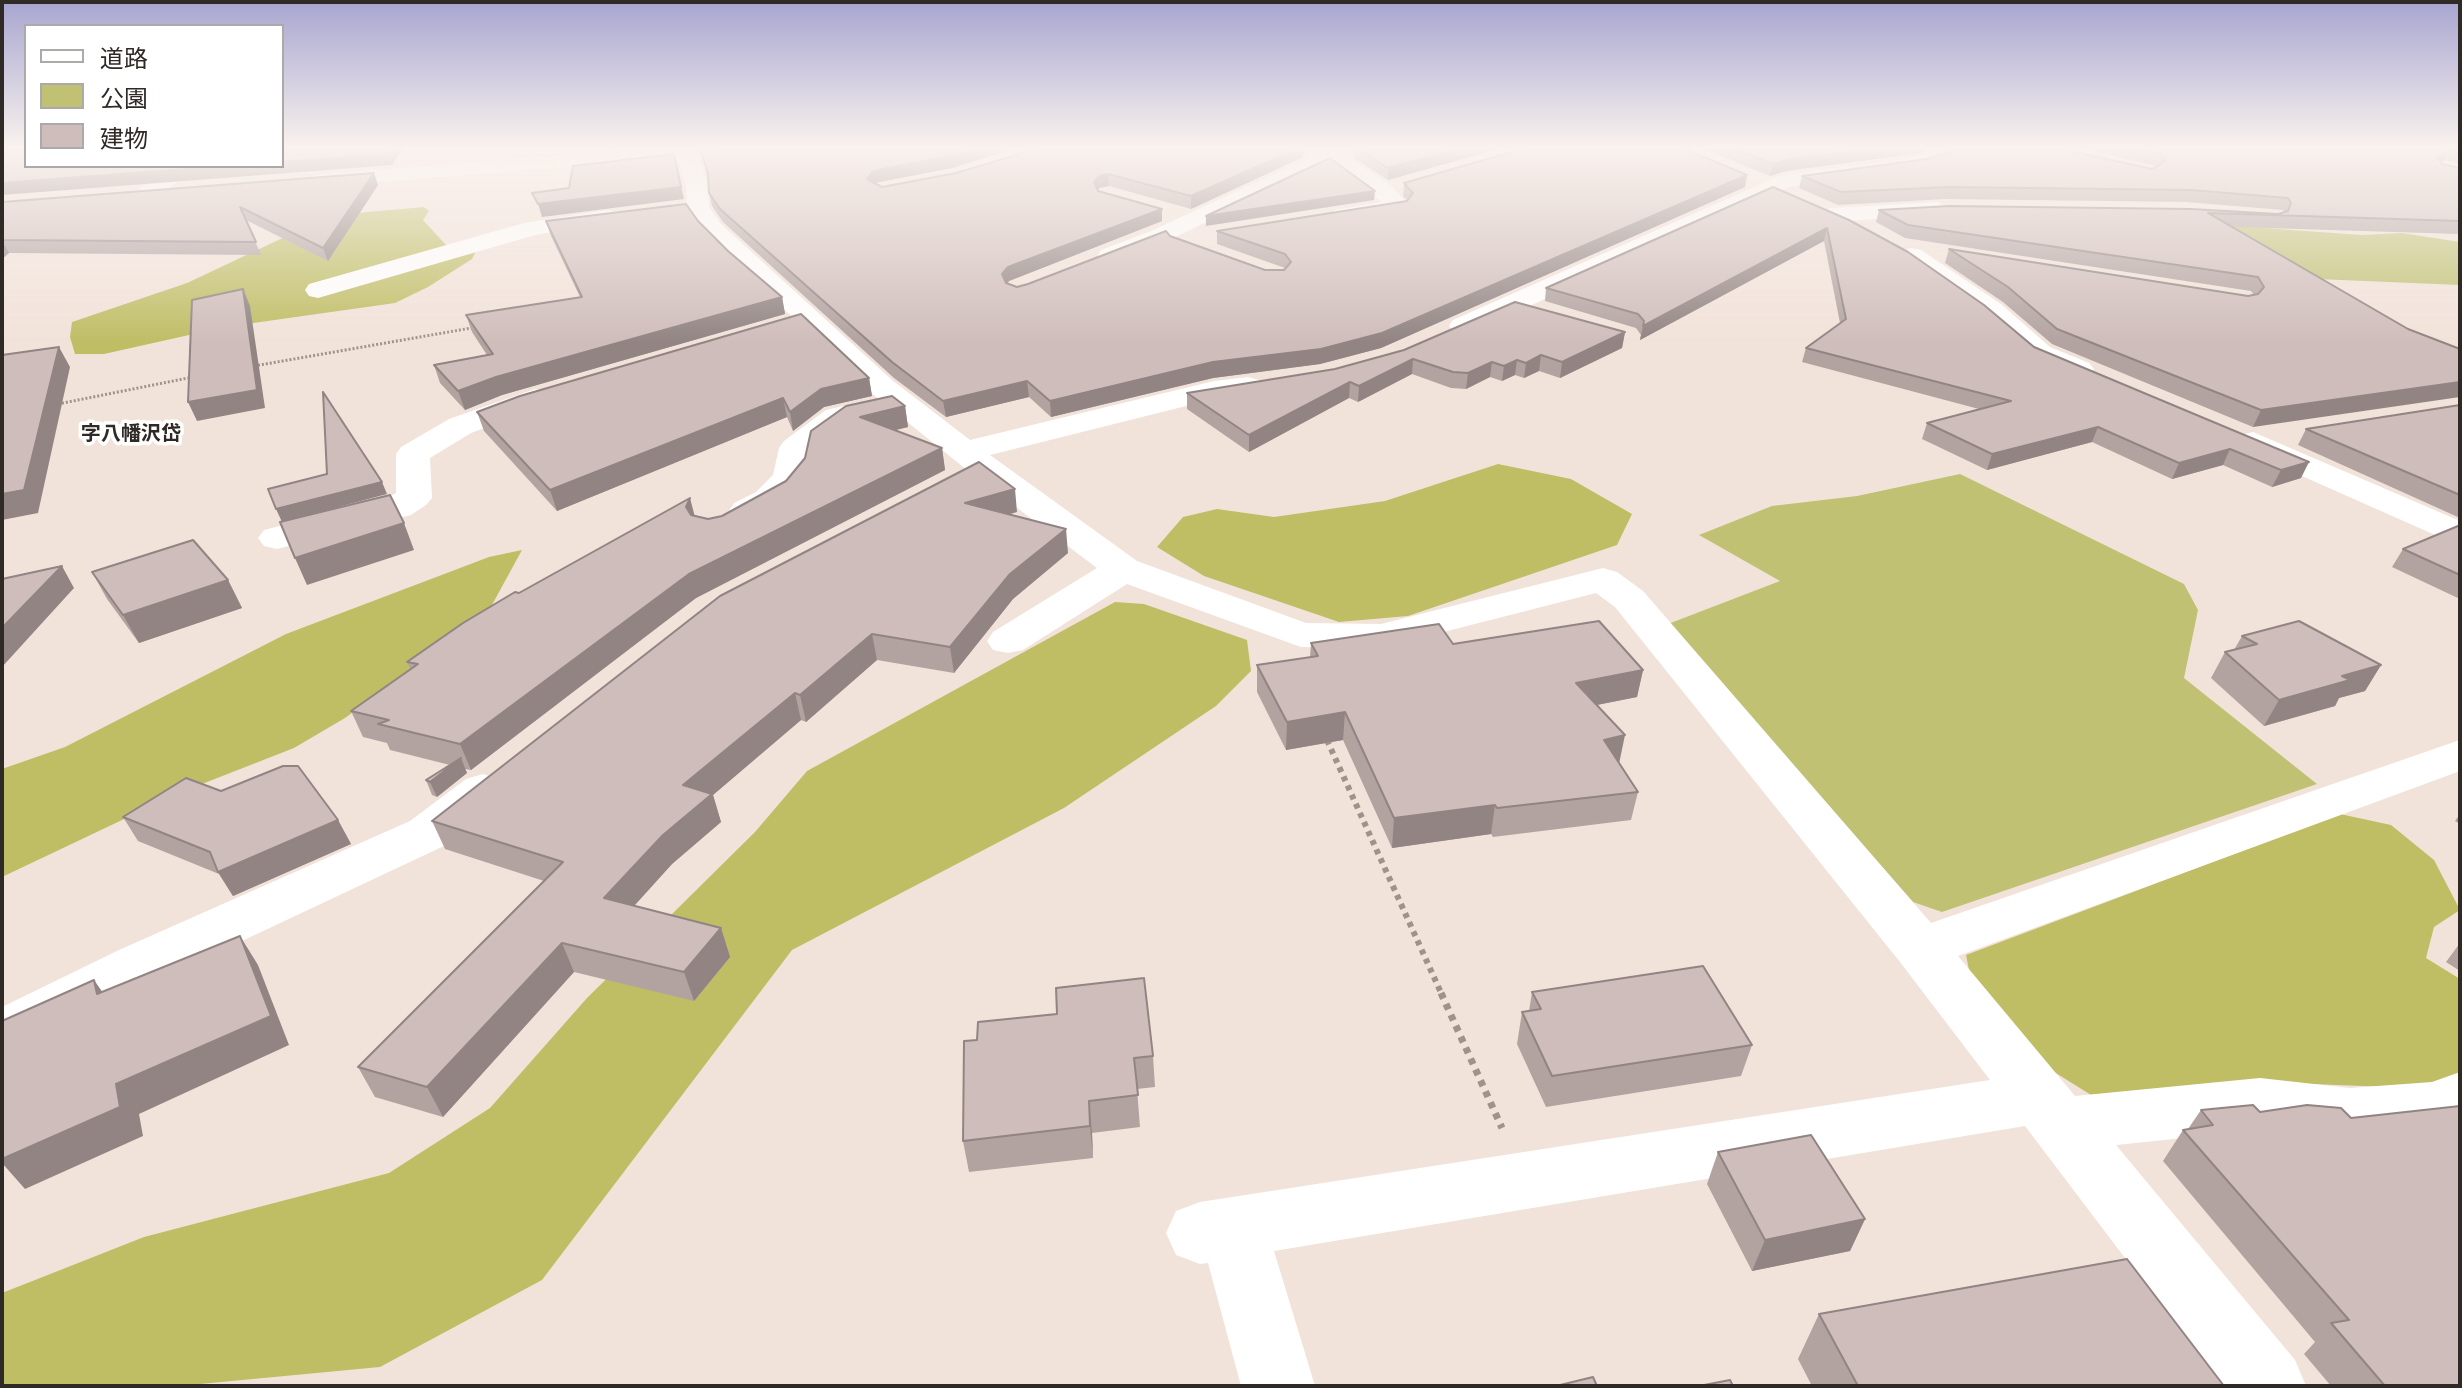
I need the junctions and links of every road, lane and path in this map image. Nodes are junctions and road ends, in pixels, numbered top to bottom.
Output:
1 (702, 214) edge
2 (1207, 214) edge
3 (1350, 214) edge
4 (1693, 214) edge
5 (1829, 214) edge
6 (1858, 214) edge
7 (625, 215) edge
8 (1832, 215) junction
9 (1324, 218) edge
10 (1172, 233) junction
11 (1220, 234) edge
12 (1878, 237) edge
13 (1947, 253) dead end
14 (1089, 263) edge
15 (318, 290) dead end
16 (1513, 304) junction
17 (1555, 316) edge
18 (476, 327) edge
19 (1432, 339) edge
20 (243, 368) edge
21 (196, 376) edge
22 (2104, 380) edge
23 (1276, 382) edge
24 (569, 388) edge
25 (903, 402) junction
26 (46, 406) edge
27 (2310, 431) edge
28 (964, 469) junction
29 (713, 528) edge
30 (2460, 535) edge
31 (277, 538) dead end
32 (1123, 569) junction
33 (1008, 641) dead end
34 (1322, 729) edge
35 (2460, 755) edge
36 (514, 765) edge
37 (1920, 948) junction
38 (2, 1034) edge
39 (2460, 1098) edge
40 (2048, 1111) junction
41 (1525, 1180) junction
42 (1278, 1386) edge
43 (2269, 1386) edge

1 - 25 street
2 - 10 street
3 - 9 street
4 - 16 street
5 - 8 street
6 - 8 street
7 - 15 street
8 - 12 street
10 - 11 street
10 - 14 street
13 - 22 street
16 - 17 street
16 - 19 street
18 - 20 path
21 - 26 path
23 - 28 street
24 - 31 street
25 - 28 street
25 - 29 street
27 - 30 street
28 - 32 street
32 - 33 street
32 - 37 street
34 - 41 path
35 - 37 street
36 - 38 street
37 - 40 street
39 - 40 street
40 - 41 street
40 - 43 street
41 - 42 street

